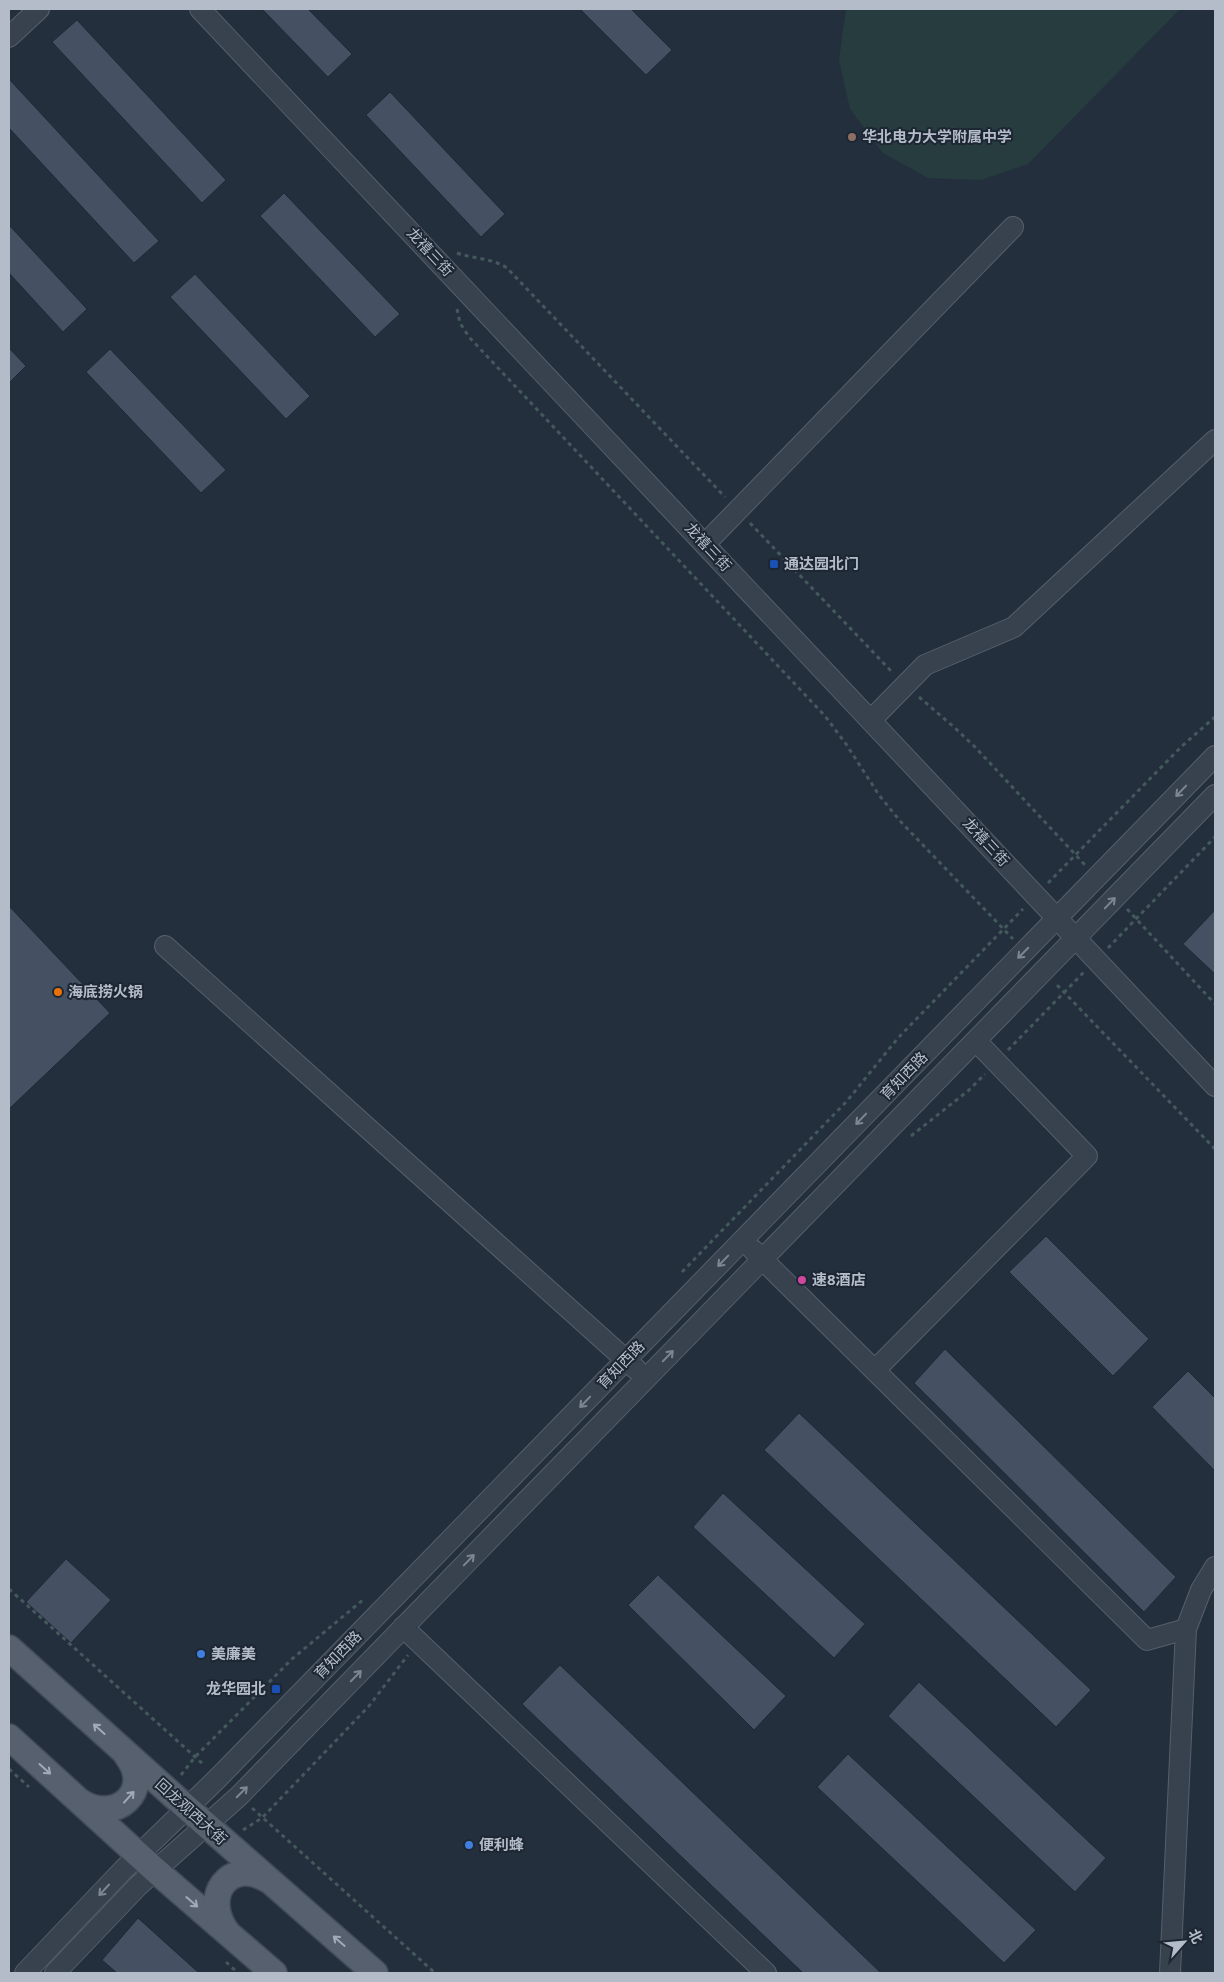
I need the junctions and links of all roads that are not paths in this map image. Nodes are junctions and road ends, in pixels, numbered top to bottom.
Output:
1 (39, 9) edge
2 (200, 9) edge
3 (9, 37) edge
4 (1013, 227) dead end
5 (1215, 440) edge
6 (705, 544) junction
7 (870, 720) junction
8 (1215, 756) edge
9 (1215, 796) edge
10 (1057, 918) junction
11 (1076, 938) junction
12 (165, 946) dead end
13 (976, 1041) junction
14 (1215, 1086) edge
15 (743, 1240) junction
16 (762, 1260) junction
17 (626, 1360) junction
18 (875, 1370) junction
19 (647, 1378) junction
20 (1215, 1567) edge
21 (403, 1628) junction
22 (1186, 1629) junction
23 (9, 1648) edge
24 (9, 1736) edge
25 (119, 1747) junction
26 (72, 1794) junction
27 (187, 1808) junction
28 (206, 1825) junction
29 (147, 1863) junction
30 (274, 1885) junction
31 (231, 1936) junction
32 (25, 1973) edge
33 (55, 1973) edge
34 (274, 1973) edge
35 (375, 1973) edge
36 (766, 1973) edge
37 (1170, 1973) edge

1 - 3 street
2 - 6 street, 龙禧三街
4 - 6 street
5 - 7 street
6 - 7 street, 龙禧三街
7 - 10 street, 龙禧三街
8 -> 10 street, 育知西路
11 -> 9 street, 育知西路
10 - 11 street, 龙禧三街
10 -> 15 street, 育知西路
11 - 13 street, 育知西路
11 - 14 street, 龙禧三街
12 - 17 street
13 - 16 street, 育知西路
13 - 18 street
15 - 16 street
15 -> 17 street, 育知西路
16 - 18 street
19 -> 16 street, 育知西路
17 - 19 street
17 -> 27 street, 育知西路
18 - 22 street
21 -> 19 street, 育知西路
20 - 22 street
28 -> 21 street, 育知西路
21 - 36 street
22 - 37 street
25 -> 23 main road, 回龙观西大街
24 -> 26 main road
26 -> 25 main road
25 - 27 main road, 回龙观西大街
26 - 29 main road
27 - 28 main road, 回龙观西大街
27 - 29 street, 育知西路
28 - 29 street, 育知西路
28 - 30 main road, 回龙观西大街
29 -> 31 main road
29 -> 32 street, 育知西路
29 - 33 street, 育知西路
30 - 31 main road
35 -> 30 main road, 回龙观西大街
31 - 34 main road

